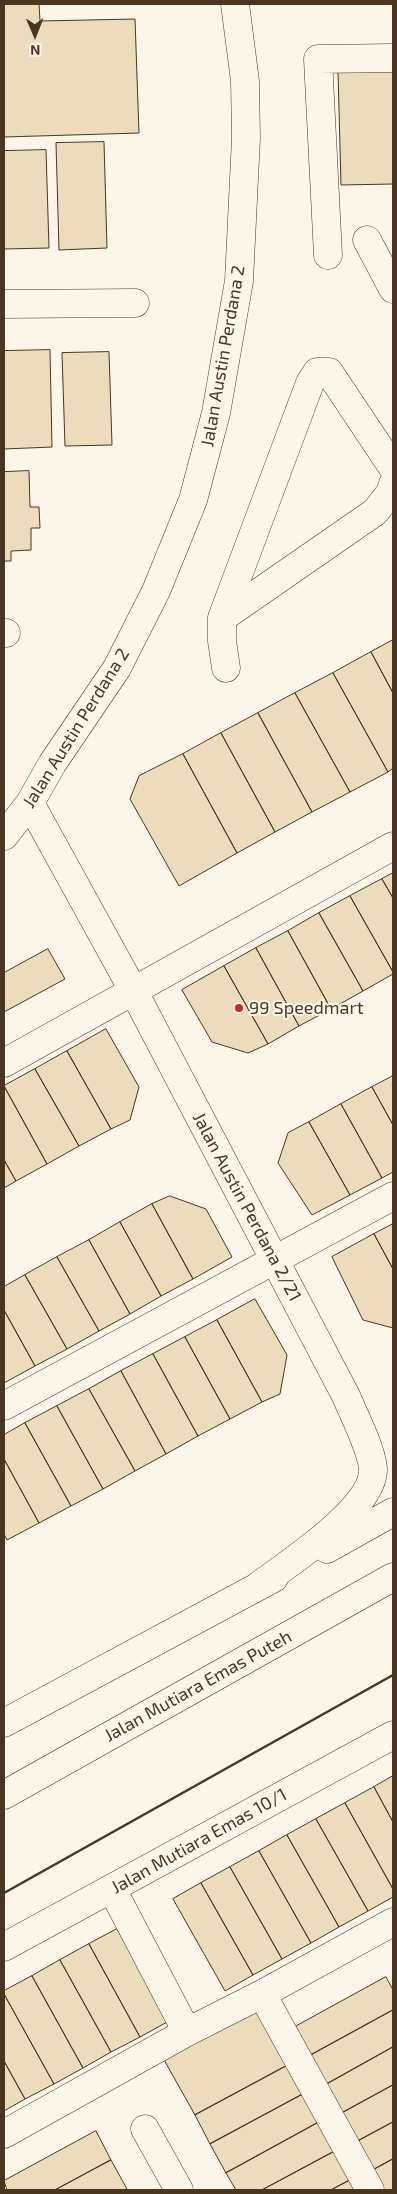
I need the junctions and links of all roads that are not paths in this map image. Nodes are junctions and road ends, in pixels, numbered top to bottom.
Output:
1 (234, 4) edge
2 (393, 58) edge
3 (367, 240) dead end
4 (328, 255) dead end
5 (393, 289) edge
6 (135, 303) dead end
7 (4, 304) edge
8 (393, 468) edge
9 (393, 484) edge
10 (222, 618) junction
11 (226, 668) dead end
12 (30, 803) junction
13 (4, 836) edge
14 (393, 846) edge
15 (133, 990) junction
16 (4, 1063) edge
17 (393, 1196) edge
18 (274, 1259) junction
19 (4, 1406) edge
20 (393, 1512) edge
21 (390, 1579) edge
22 (258, 1586) junction
23 (4, 1723) edge
24 (393, 1734) edge
25 (4, 1795) edge
26 (112, 1889) junction
27 (393, 1922) edge
28 (4, 1947) edge
29 (262, 1994) junction
30 (187, 2032) junction
31 (145, 2129) dead end
32 (4, 2134) edge
33 (178, 2190) edge
34 (370, 2190) edge

1 - 12 street, Jalan Austin Perdana 2
2 - 4 street
3 - 5 street
6 - 7 street
8 - 10 street
9 - 10 street
10 - 11 street
12 - 13 street, Jalan Austin Perdana 2
12 - 15 street, Jalan Austin Perdana 2/21
14 - 15 street
15 - 16 street
15 - 18 street, Jalan Austin Perdana 2/21
17 - 18 street
18 - 19 street
18 - 22 street, Jalan Austin Perdana 2/21
20 - 22 street
21 - 25 street, Jalan Mutiara Emas Puteh
22 - 23 street
24 - 26 street, Jalan Mutiara Emas 10/1
26 - 28 street, Jalan Mutiara Emas 10/1
26 - 30 street
27 - 29 street
29 - 30 street
29 - 34 street
30 - 32 street
31 - 33 street

